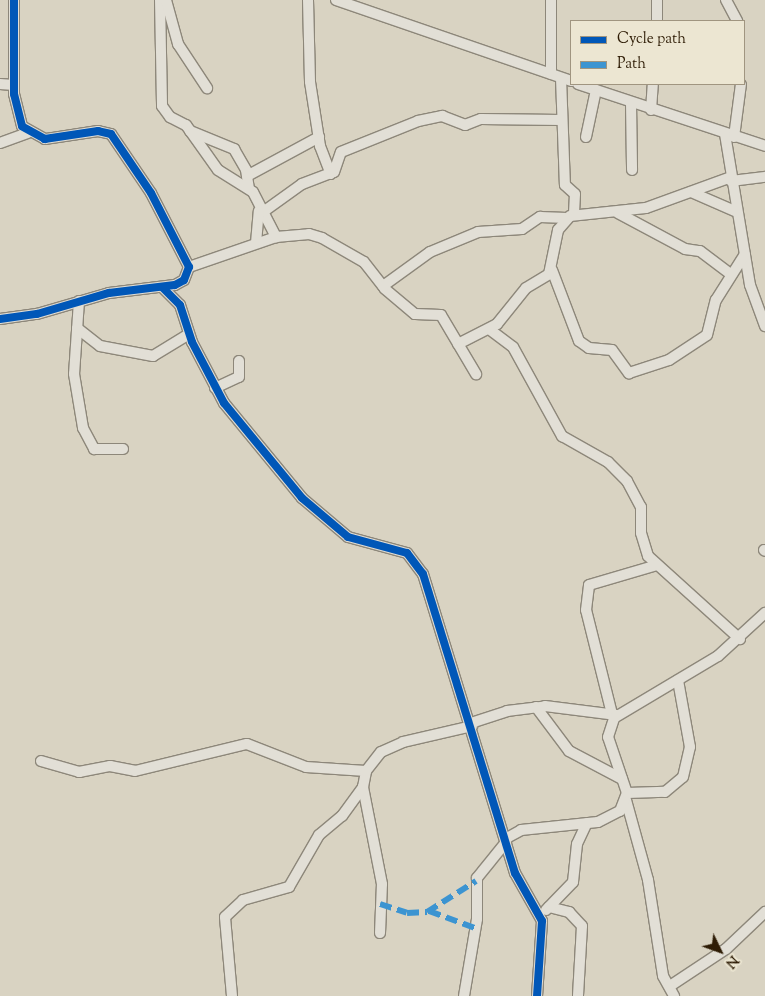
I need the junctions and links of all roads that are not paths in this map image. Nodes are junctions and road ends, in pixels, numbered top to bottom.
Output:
1 (14, 0) edge
2 (160, 0) edge
3 (166, 0) edge
4 (308, 0) edge
5 (336, 0) edge
6 (550, 0) edge
7 (657, 0) edge
8 (726, 0) edge
9 (656, 20) edge
10 (736, 20) edge
11 (550, 74) junction
12 (566, 80) edge
13 (0, 84) edge
14 (14, 85) junction
15 (581, 85) edge
16 (653, 85) edge
17 (741, 85) edge
18 (207, 88) dead end
19 (596, 90) junction
20 (631, 103) junction
21 (651, 110) junction
22 (561, 120) junction
23 (190, 132) junction
24 (28, 133) junction
25 (729, 136) junction
26 (319, 137) junction
27 (586, 137) dead end
28 (0, 143) edge
29 (765, 146) edge
30 (632, 170) dead end
31 (331, 174) junction
32 (247, 176) junction
33 (765, 177) edge
34 (731, 179) junction
35 (249, 188) junction
36 (691, 192) junction
37 (261, 207) junction
38 (735, 211) junction
39 (618, 214) junction
40 (571, 216) junction
41 (276, 237) junction
42 (256, 242) junction
43 (745, 254) junction
44 (189, 267) junction
45 (552, 270) junction
46 (731, 274) junction
47 (383, 286) junction
48 (163, 288) junction
49 (79, 301) junction
50 (0, 319) edge
51 (765, 326) edge
52 (77, 328) junction
53 (489, 329) junction
54 (190, 334) junction
55 (458, 344) junction
56 (239, 361) dead end
57 (476, 374) dead end
58 (216, 388) junction
59 (123, 448) dead end
60 (658, 565) junction
61 (765, 613) edge
62 (740, 639) junction
63 (678, 680) junction
64 (536, 707) junction
65 (614, 715) junction
66 (471, 725) junction
67 (41, 761) dead end
68 (366, 771) junction
69 (622, 779) junction
70 (363, 787) junction
71 (626, 796) junction
72 (587, 823) junction
73 (506, 840) junction
74 (549, 907) junction
75 (765, 912) edge
76 (538, 914) junction
77 (380, 933) dead end
78 (671, 992) edge
79 (232, 996) edge
80 (464, 996) edge
81 (537, 996) edge
82 (578, 996) edge

1 - 14 street
2 - 23 street
3 - 18 street
4 - 26 street
5 - 11 street
6 - 11 street
7 - 9 street
8 - 10 street
11 - 12 street
12 - 22 street
13 - 14 street
14 - 24 street
15 - 19 street
16 - 21 street
17 - 25 street
19 - 20 street
19 - 27 street
20 - 21 street
20 - 30 street
21 - 25 street
22 - 31 street
22 - 40 street
23 - 32 street
23 - 35 street
24 - 28 street
24 - 44 street
25 - 29 street
25 - 34 street
26 - 31 street
26 - 32 street
31 - 37 street
32 - 35 street
33 - 34 street
34 - 36 street
34 - 38 street
35 - 37 street
36 - 38 street
36 - 39 street
37 - 41 street
37 - 42 street
38 - 43 street
39 - 40 street
39 - 46 street
40 - 45 street
40 - 47 street
41 - 42 street
41 - 47 street
42 - 44 street
43 - 46 street
43 - 51 street
44 - 48 street
45 - 46 street
45 - 53 street
47 - 55 street
48 - 49 street
48 - 54 street
49 - 50 street
49 - 52 street
52 - 54 street
52 - 59 street
53 - 55 street
53 - 60 street
54 - 58 street
55 - 57 street
56 - 58 street
58 - 66 street
60 - 62 street
60 - 65 street
61 - 62 street
62 - 63 street
63 - 65 street
63 - 71 street
64 - 65 street
64 - 66 street
64 - 69 street
65 - 69 street
66 - 68 street
66 - 73 street
67 - 68 street
68 - 70 street
69 - 71 street
70 - 77 street
70 - 79 street
71 - 72 street
71 - 78 street
72 - 73 street
72 - 74 street
73 - 76 street
73 - 80 street
74 - 76 street
74 - 82 street
75 - 78 street
76 - 81 street

